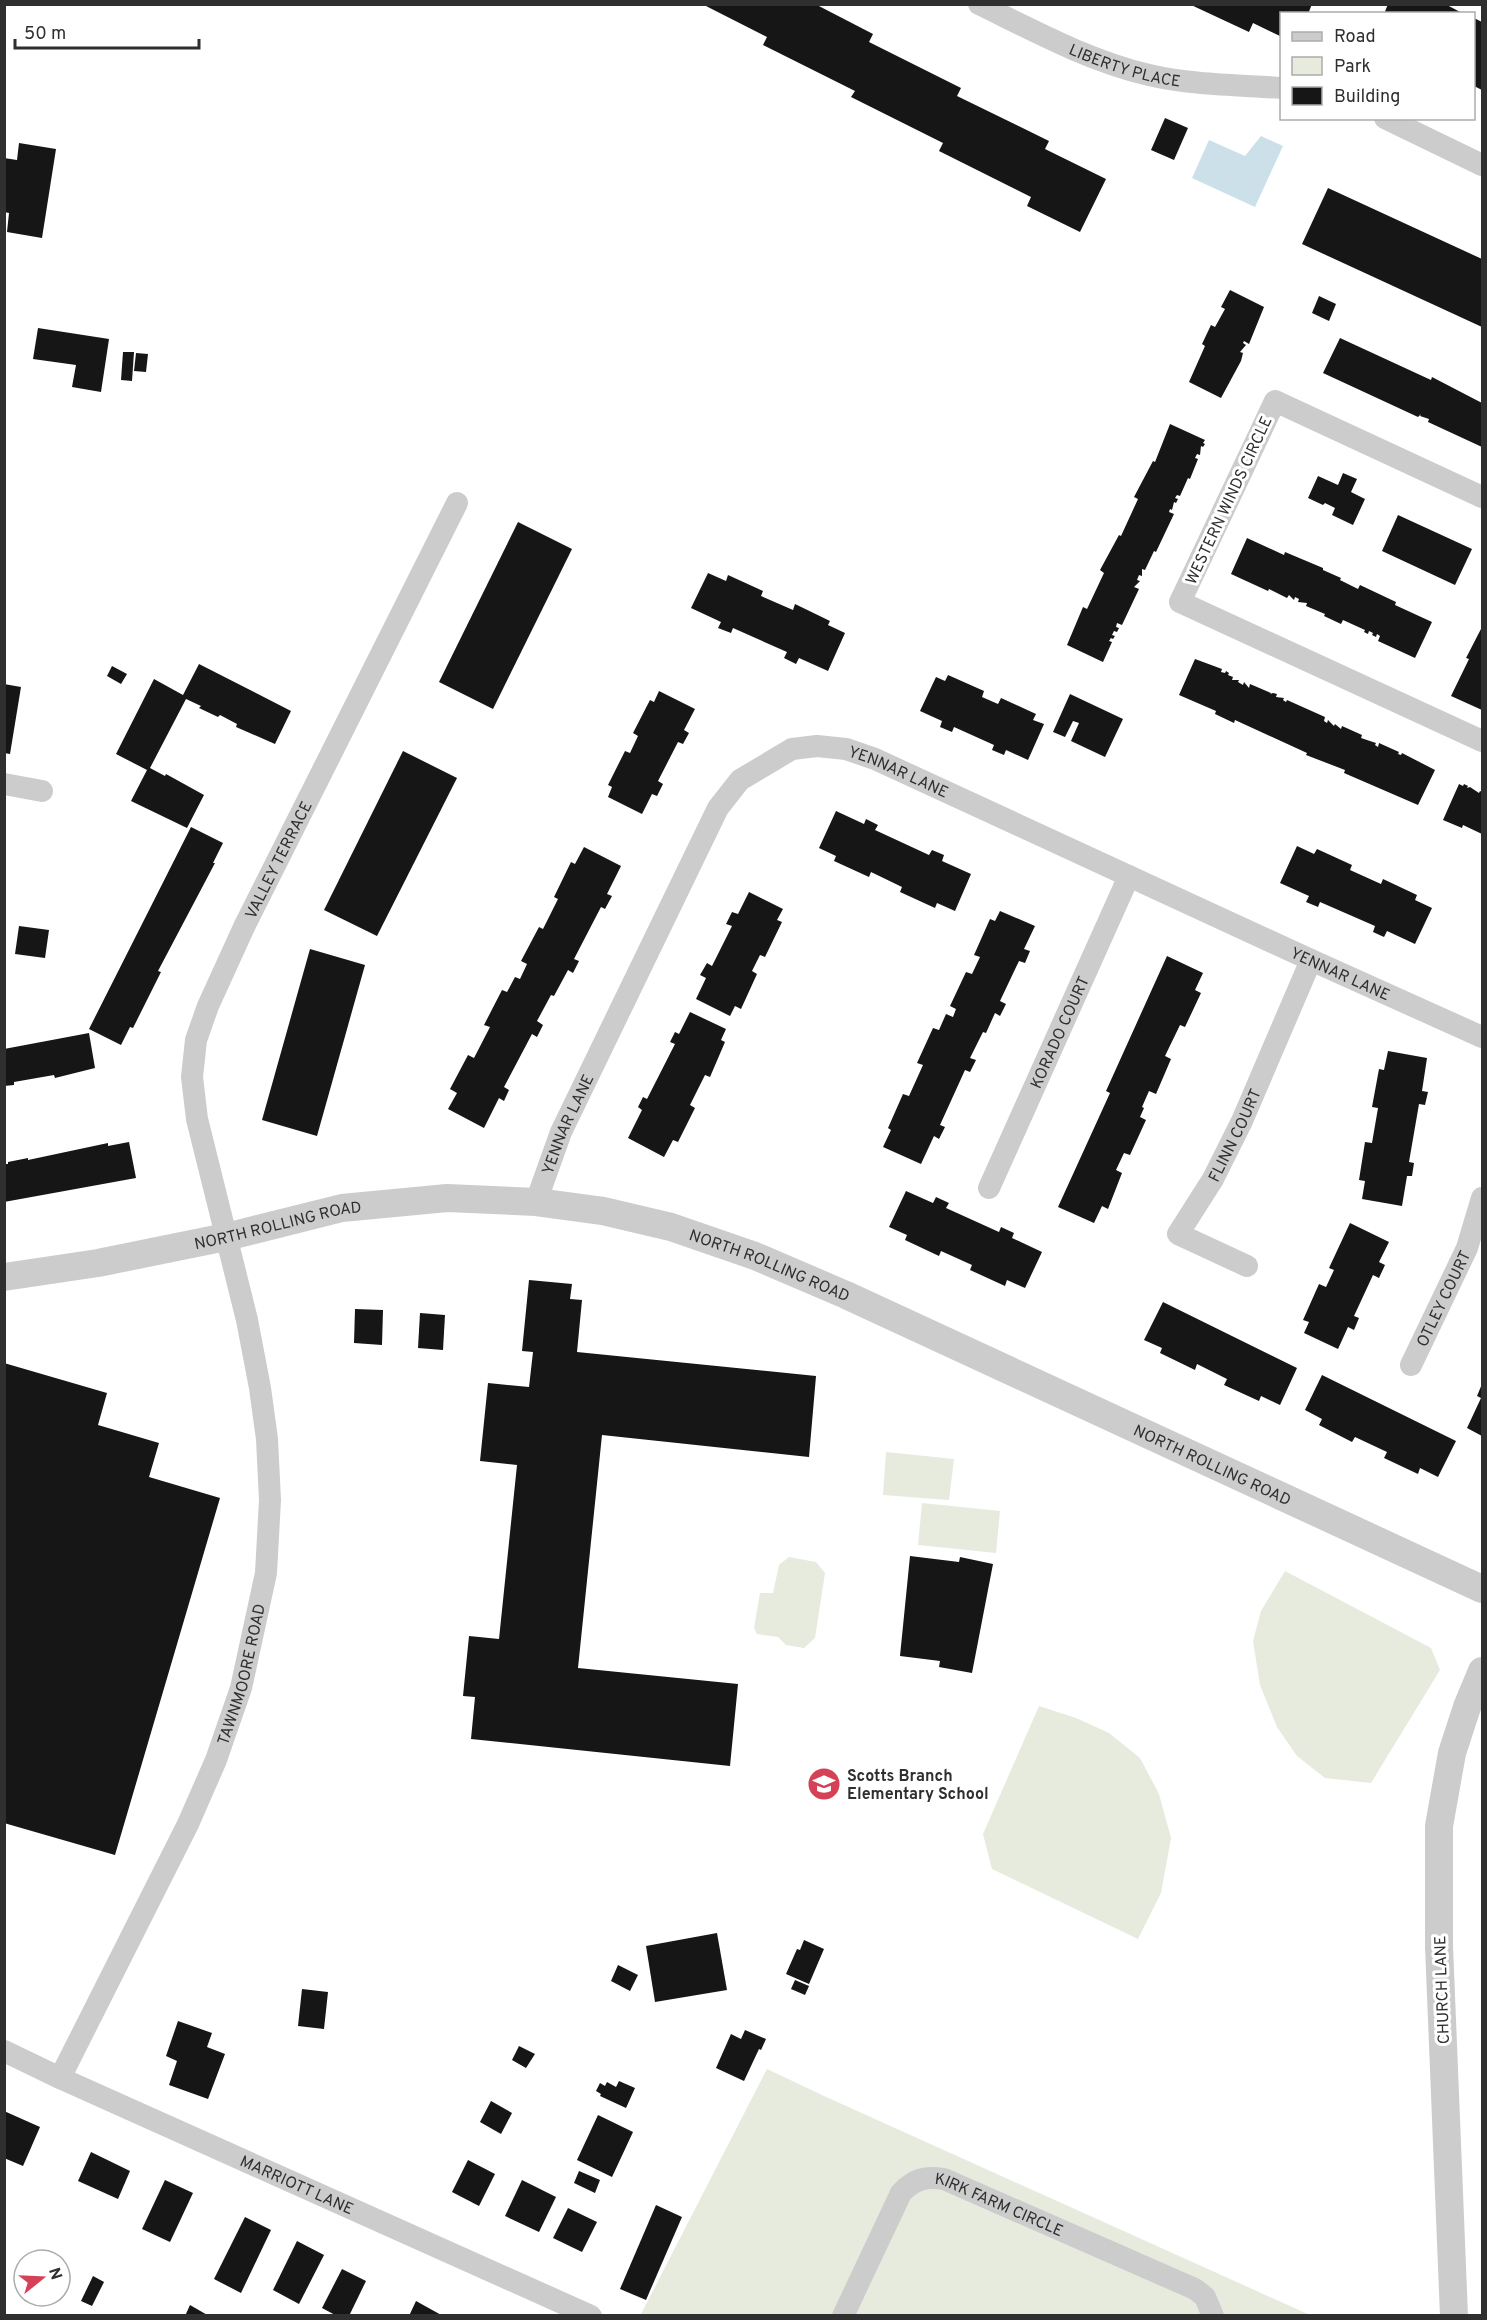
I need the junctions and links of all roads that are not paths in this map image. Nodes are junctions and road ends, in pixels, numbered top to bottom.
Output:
1 (979, 4) edge
2 (1280, 88) edge
3 (1389, 120) edge
4 (1482, 165) edge
5 (1482, 497) edge
6 (457, 503) dead end
7 (1482, 741) edge
8 (4, 784) edge
9 (42, 791) dead end
10 (1129, 876) junction
11 (1311, 960) junction
12 (1482, 1037) edge
13 (989, 1188) dead end
14 (1482, 1198) edge
15 (536, 1202) junction
16 (226, 1237) junction
17 (1246, 1266) dead end
18 (4, 1277) edge
19 (1411, 1365) dead end
20 (1482, 1589) edge
21 (1482, 1671) edge
22 (4, 2051) edge
23 (60, 2078) junction
24 (591, 2316) edge
25 (843, 2316) edge
26 (1214, 2316) edge
27 (1454, 2316) edge

1 - 2 street, LIBERTY PLACE
3 - 4 street
5 - 7 street, WESTERN WINDS CIRCLE
6 - 16 street, VALLEY TERRACE
8 - 9 street
10 - 11 street, YENNAR LANE
10 - 13 street, KORADO COURT
10 - 15 street, YENNAR LANE
11 - 12 street, YENNAR LANE
11 - 17 street, FLINN COURT
14 - 19 street, OTLEY COURT
15 - 16 street, NORTH ROLLING ROAD
15 - 20 street, NORTH ROLLING ROAD
16 - 18 street, NORTH ROLLING ROAD
16 - 23 street, TAWNMOORE ROAD
21 - 27 street, CHURCH LANE
22 - 23 street, MARRIOTT LANE
23 - 24 street, MARRIOTT LANE
25 - 26 street, KIRK FARM CIRCLE

